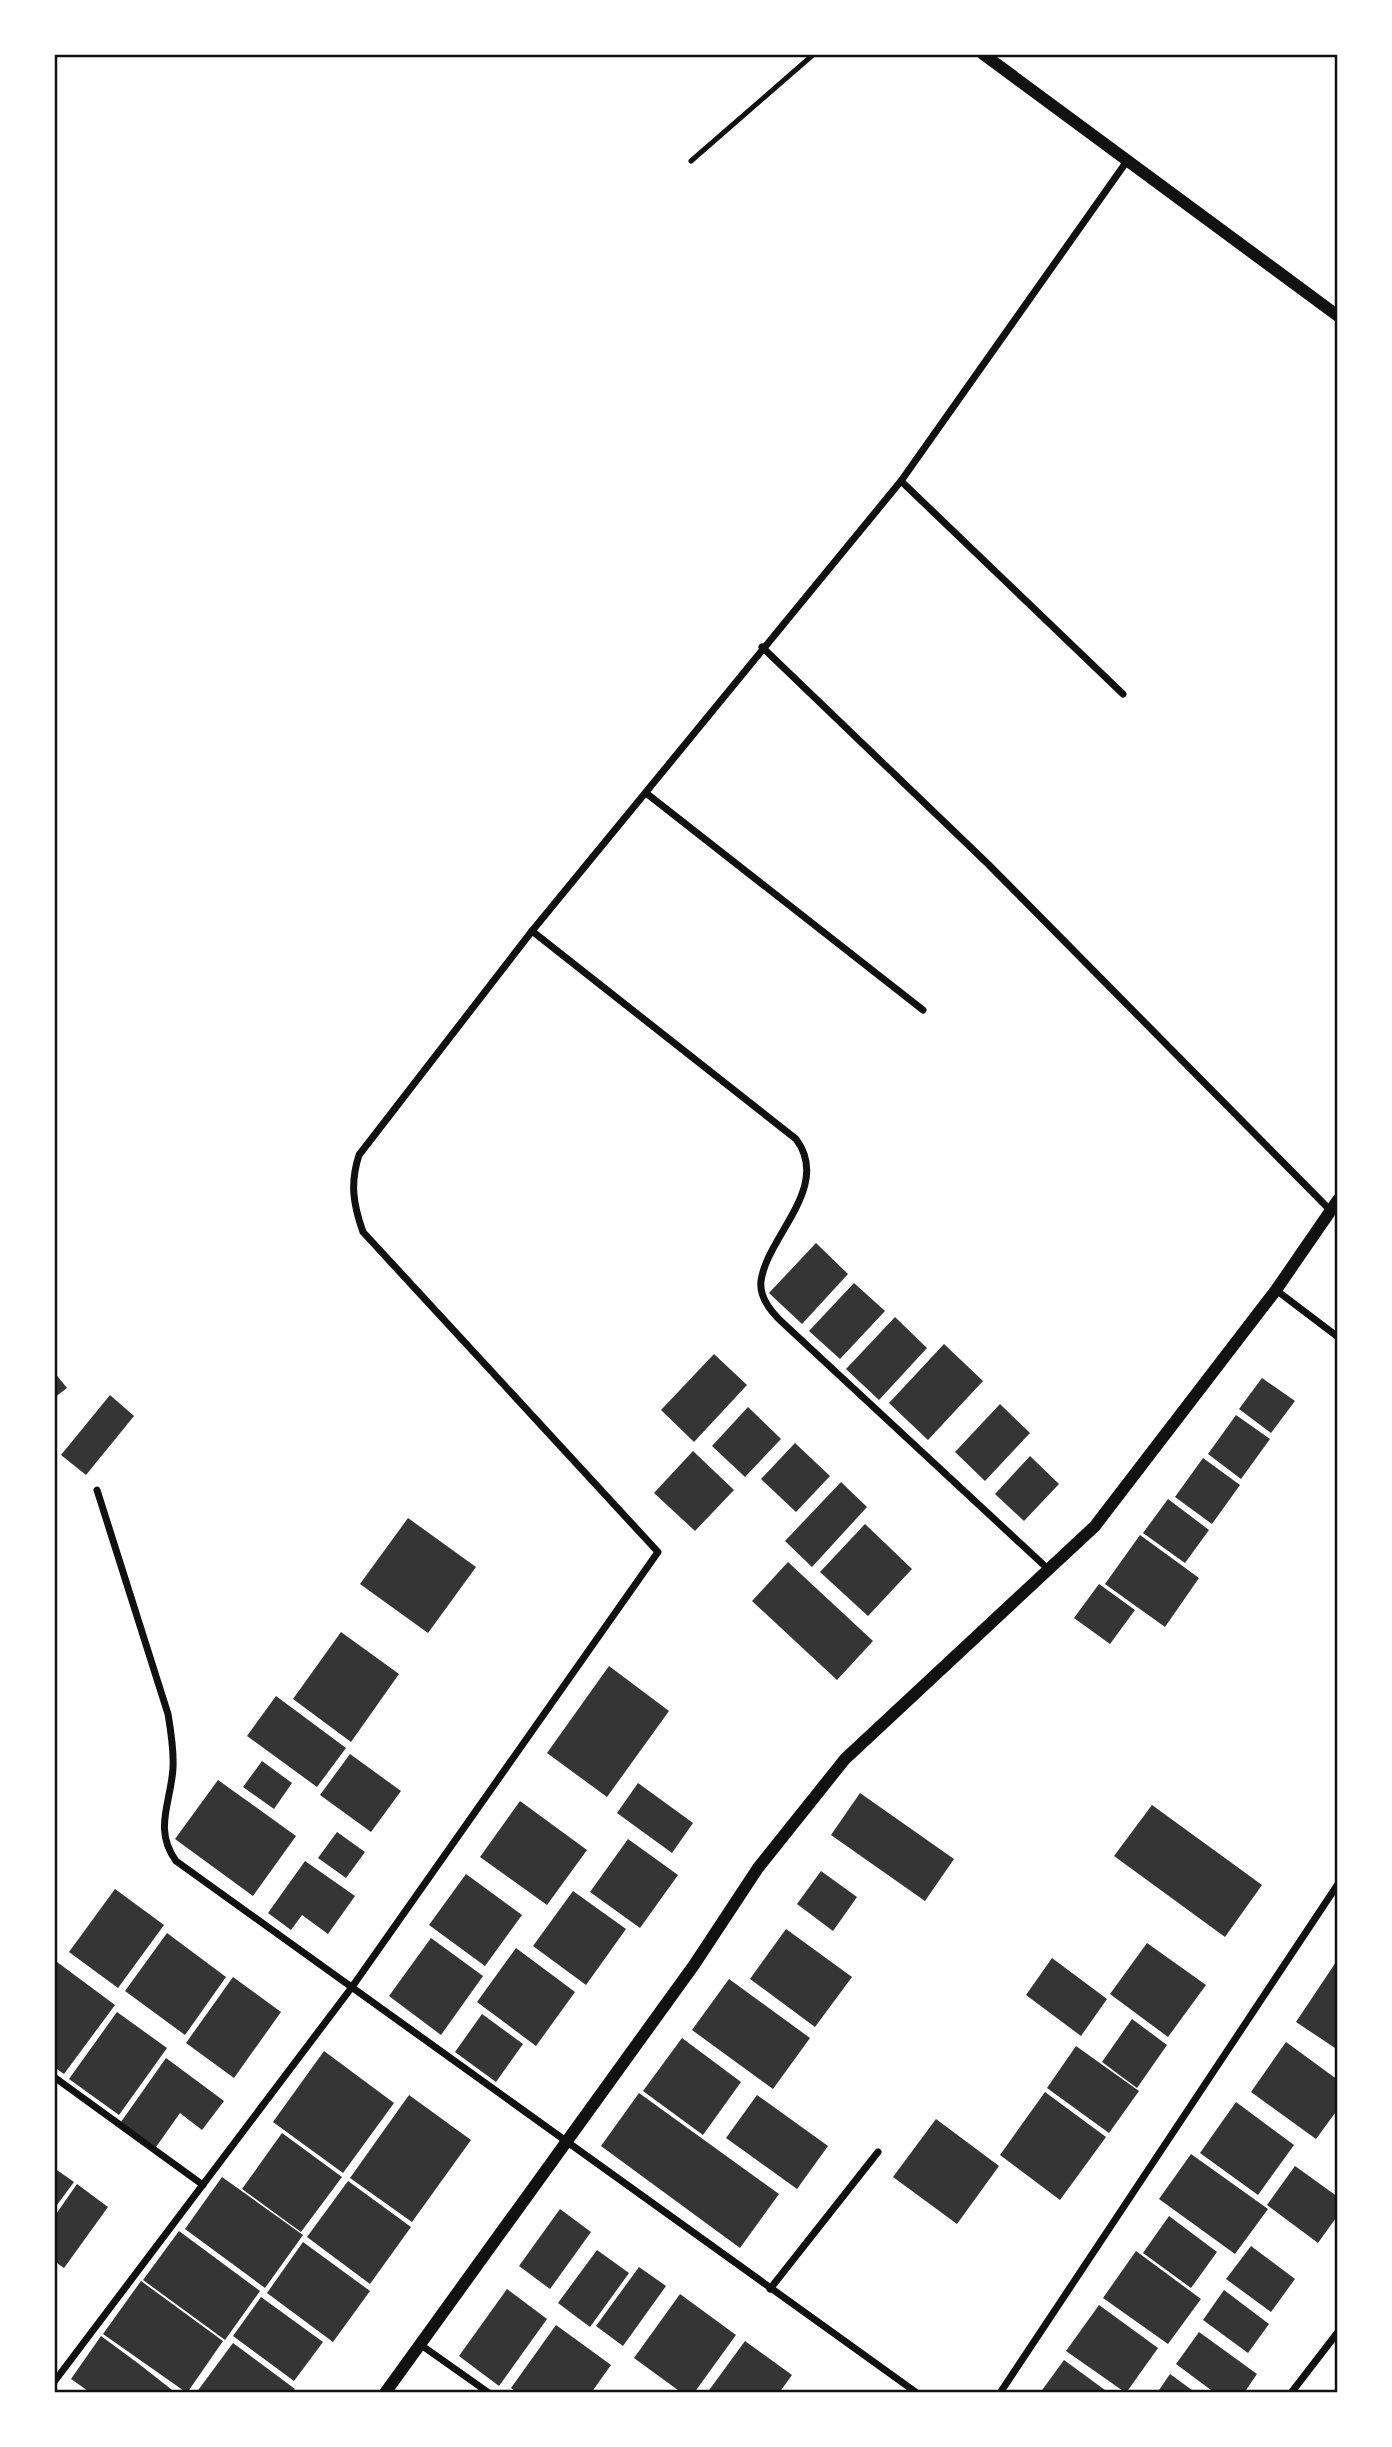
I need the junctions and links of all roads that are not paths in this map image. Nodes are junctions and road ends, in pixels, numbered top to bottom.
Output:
1 (814, 54) edge
2 (983, 54) edge
3 (691, 161) dead end
4 (1127, 161) junction
5 (1338, 316) edge
6 (901, 481) junction
7 (762, 647) junction
8 (1124, 694) dead end
9 (646, 793) junction
10 (532, 931) junction
11 (923, 1010) dead end
12 (1334, 1205) edge
13 (1276, 1290) junction
14 (1338, 1337) edge
15 (97, 1490) dead end
16 (1048, 1569) junction
17 (1338, 1884) edge
18 (352, 1987) junction
19 (54, 2077) edge
20 (567, 2140) junction
21 (878, 2152) dead end
22 (203, 2185) junction
23 (770, 2289) junction
24 (1338, 2332) edge
25 (421, 2345) junction
26 (54, 2382) edge
27 (385, 2393) edge
28 (489, 2393) edge
29 (917, 2393) edge
30 (1000, 2393) edge
31 (1291, 2393) edge

1 - 3 lane
2 - 4 street
4 - 5 street
4 - 6 street
6 - 7 street
6 - 8 street
7 - 9 street
7 - 12 street
9 - 10 street
9 - 11 street
10 - 16 street
10 - 18 street
12 - 13 street
13 - 14 street
13 - 16 street
15 - 18 street
16 - 20 street
17 - 30 street
18 - 20 street
18 - 22 street
19 - 22 street
20 - 23 street
20 - 25 street
21 - 23 street
22 - 26 street
23 - 29 street
24 - 31 street
25 - 27 street
25 - 28 street

